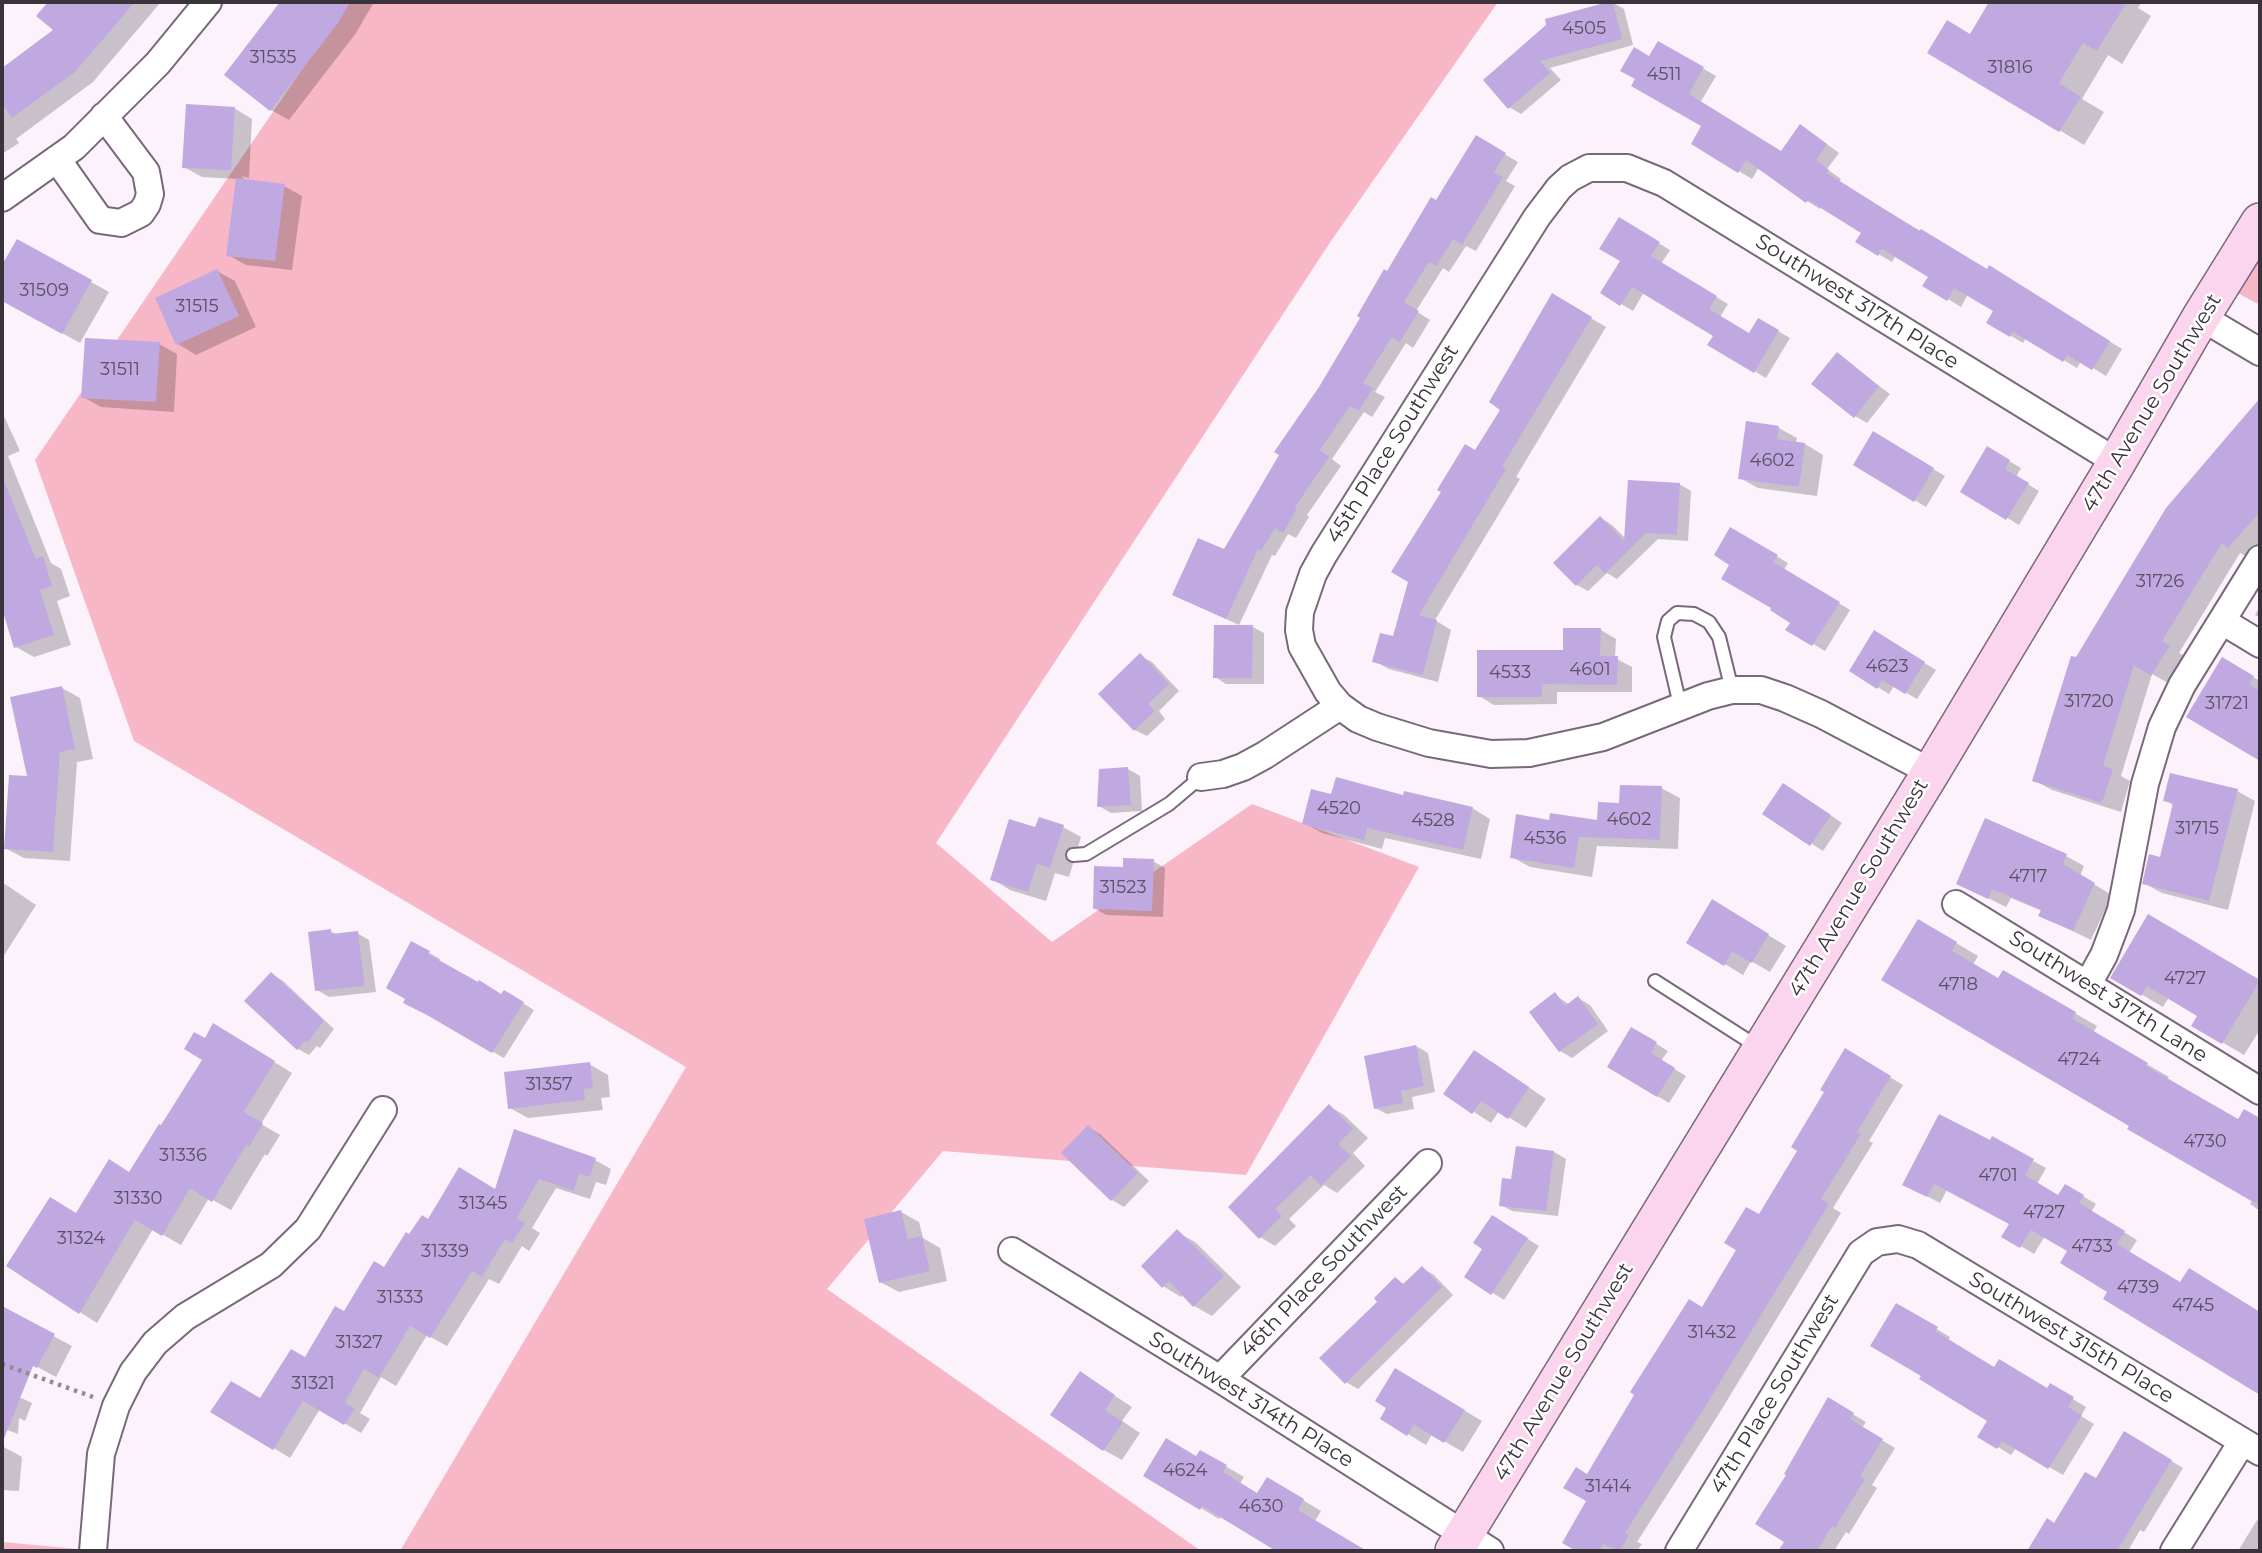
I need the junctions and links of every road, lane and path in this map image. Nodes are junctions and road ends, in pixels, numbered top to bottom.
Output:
1 (208, 2) edge
2 (104, 116) junction
3 (57, 159) junction
4 (1589, 168) joint
5 (2, 198) edge
6 (2260, 222) edge
7 (2202, 317) junction
8 (2260, 352) edge
9 (2117, 462) junction
10 (2260, 559) edge
11 (2222, 621) junction
12 (2260, 645) edge
13 (1732, 690) junction
14 (1680, 705) junction
15 (1340, 706) junction
16 (1931, 772) junction
17 (1201, 778) joint
18 (1073, 855) dead end
19 (1956, 904) dead end
20 (1655, 981) dead end
21 (2088, 984) junction
22 (1761, 1049) junction
23 (2260, 1091) edge
24 (383, 1110) dead end
25 (1427, 1163) dead end
26 (1877, 1242) joint
27 (1012, 1251) dead end
28 (2, 1364) edge
29 (1220, 1380) junction
30 (117, 1406) junction
31 (2251, 1447) edge
32 (1469, 1546) edge
33 (93, 1551) edge
34 (1679, 1551) edge
35 (2174, 1551) edge

1 - 2 street
2 - 3 street
2 - 3 street
3 - 5 street
4 - 9 street, Southwest 317th Place
4 - 15 street, 45th Place Southwest
6 - 7 main road, 47th Avenue Southwest
7 - 8 street
7 - 9 main road, 47th Avenue Southwest
9 - 16 main road, 47th Avenue Southwest
10 - 11 street
11 - 12 street
11 - 21 street
13 - 14 street, 45th Place Southwest
13 - 14 lane
13 - 16 street, 45th Place Southwest
14 - 15 street, 45th Place Southwest
15 - 17 street
16 - 22 main road, 47th Avenue Southwest
17 - 18 lane
19 - 21 street, Southwest 317th Lane
20 - 22 lane
21 - 23 street, Southwest 317th Lane
22 - 32 main road, 47th Avenue Southwest
24 - 30 street
25 - 29 street, 46th Place Southwest
26 - 31 street, Southwest 315th Place
26 - 34 street, 47th Place Southwest
27 - 29 street, Southwest 314th Place
28 - 30 path
29 - 32 street, Southwest 314th Place
30 - 33 street
31 - 35 street

